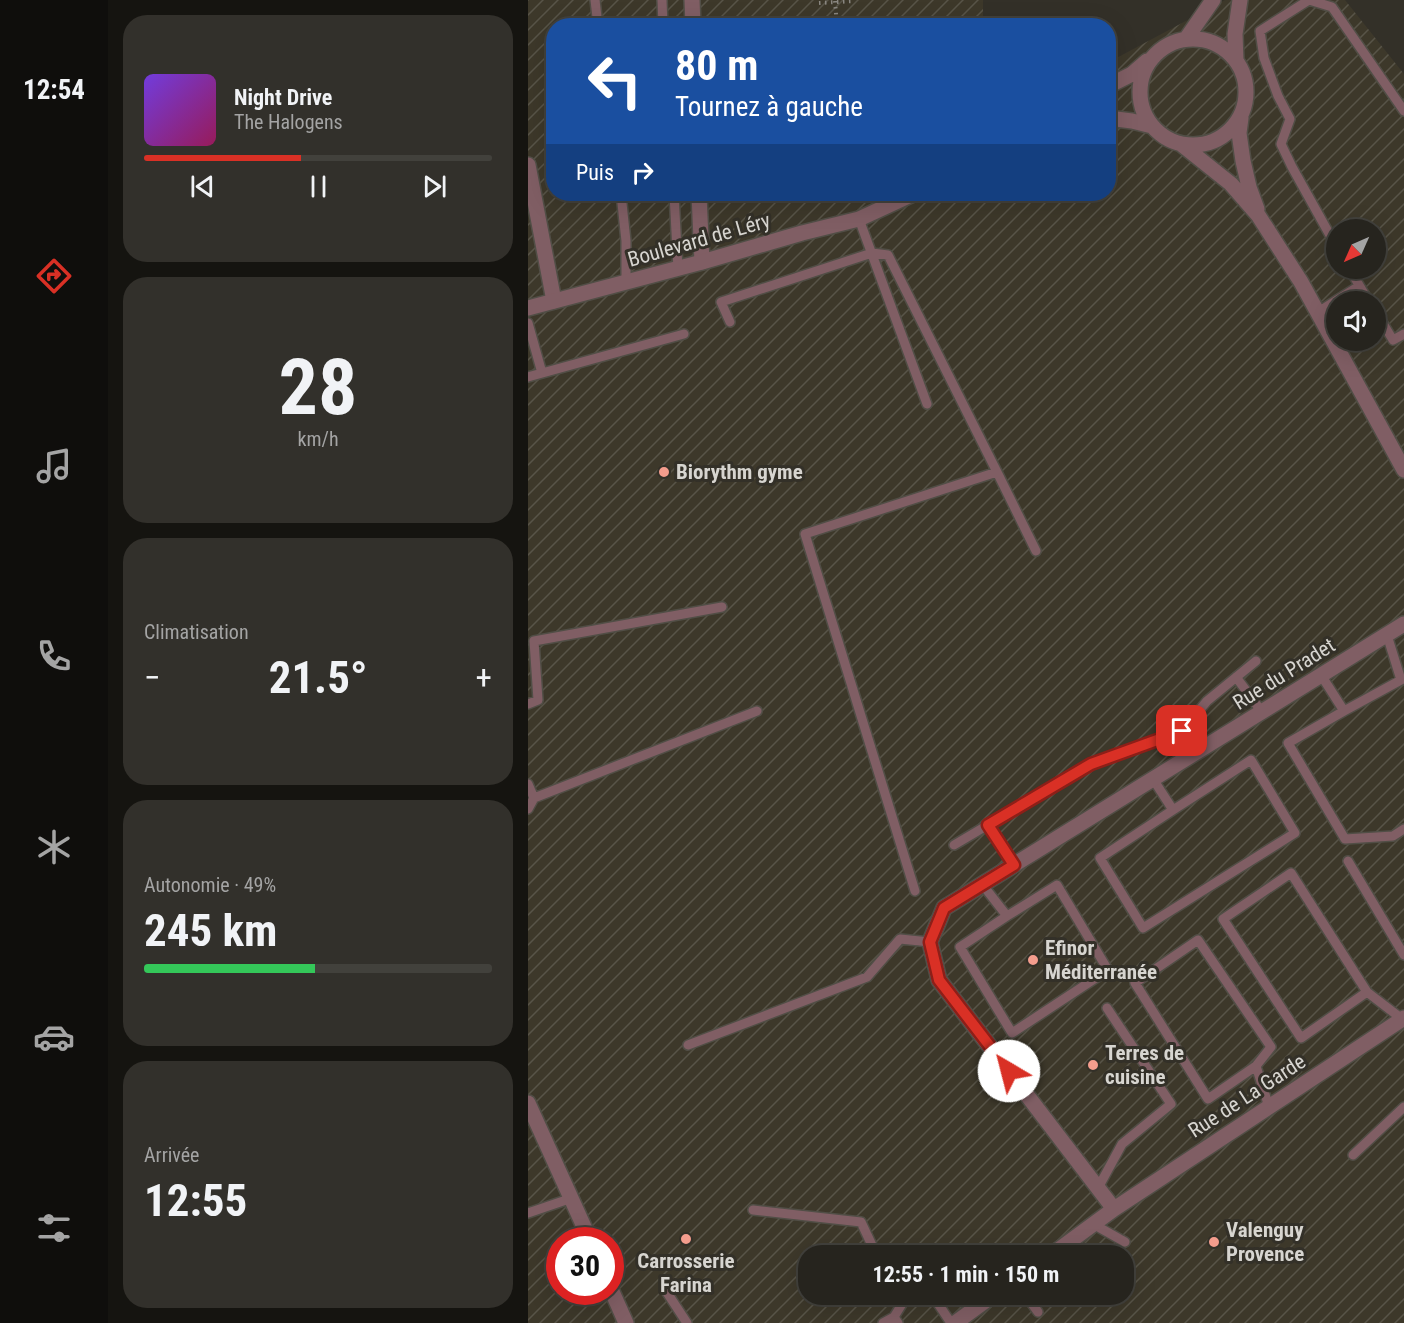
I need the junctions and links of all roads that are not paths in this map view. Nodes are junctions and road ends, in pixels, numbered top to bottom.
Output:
1 (595, 0) edge
2 (662, 0) edge
3 (692, 0) edge
4 (1213, 0) edge
5 (1240, 0) edge
6 (1309, 0) edge
7 (597, 18) edge
8 (663, 18) edge
9 (693, 18) edge
10 (1186, 39) junction
11 (1151, 57) junction
12 (1236, 61) junction
13 (1116, 82) edge
14 (1404, 111) edge
15 (1242, 113) junction
16 (1116, 119) edge
17 (1152, 126) junction
18 (1181, 144) junction
19 (528, 165) edge
20 (622, 201) edge
21 (674, 201) edge
22 (699, 201) edge
23 (898, 201) edge
24 (1258, 214) junction
25 (859, 219) junction
26 (1326, 228) edge
27 (872, 253) junction
28 (702, 262) junction
29 (678, 269) junction
30 (1355, 279) edge
31 (627, 282) junction
32 (1359, 286) junction
33 (1362, 291) edge
34 (554, 301) junction
35 (528, 308) edge
36 (1318, 312) junction
37 (730, 322) dead end
38 (528, 323) edge
39 (1386, 328) edge
40 (684, 334) dead end
41 (1404, 334) edge
42 (542, 373) junction
43 (528, 377) edge
44 (927, 404) dead end
45 (1400, 452) edge
46 (1404, 470) edge
47 (997, 472) junction
48 (1035, 551) dead end
49 (722, 607) dead end
50 (1404, 624) edge
51 (1387, 635) junction
52 (1256, 661) dead end
53 (1321, 675) junction
54 (1236, 677) junction
55 (528, 704) edge
56 (757, 711) dead end
57 (1344, 711) junction
58 (1262, 712) junction
59 (1153, 779) junction
60 (528, 784) edge
61 (534, 798) junction
62 (528, 809) edge
63 (1173, 810) junction
64 (988, 825) junction
65 (1404, 829) edge
66 (954, 845) dead end
67 (1348, 861) dead end
68 (1014, 865) junction
69 (982, 884) junction
70 (915, 891) dead end
71 (1007, 916) junction
72 (930, 942) junction
73 (1404, 955) edge
74 (1367, 992) junction
75 (1107, 1008) dead end
76 (1404, 1020) edge
77 (688, 1044) dead end
78 (1256, 1066) junction
79 (528, 1103) edge
80 (1269, 1107) junction
81 (1404, 1107) edge
82 (1353, 1155) dead end
83 (1098, 1188) junction
84 (572, 1198) junction
85 (1114, 1209) junction
86 (753, 1210) dead end
87 (528, 1214) edge
88 (1093, 1224) junction
89 (584, 1227) edge
90 (1125, 1242) dead end
91 (872, 1245) edge
92 (1065, 1245) edge
93 (666, 1290) dead end
94 (618, 1305) edge
95 (902, 1305) edge
96 (939, 1305) edge
97 (979, 1305) edge
98 (1033, 1305) edge
99 (1038, 1312) dead end
100 (896, 1320) edge
101 (626, 1323) edge
102 (687, 1323) edge
103 (883, 1323) edge
104 (953, 1323) edge

1 - 7 lane
2 - 8 lane
3 - 9 street
4 - 10 street
5 - 12 street
6 - 14 lane
6 - 26 lane
10 - 11 street
10 - 12 street
11 - 13 street
11 - 17 street
12 - 15 street
15 - 18 street
15 - 24 street
16 - 17 street
17 - 18 street
18 - 24 street
19 - 34 street
20 - 31 lane
21 - 29 lane
22 - 28 street
23 - 25 street, Boulevard de Léry
24 - 36 street
25 - 27 lane
25 - 28 street, Boulevard de Léry
27 - 37 lane
27 - 44 lane
27 - 47 lane
28 - 29 street, Boulevard de Léry
29 - 31 street, Boulevard de Léry
30 - 32 lane
31 - 34 street, Boulevard de Léry
32 - 33 lane
32 - 36 lane
34 - 35 street, Boulevard de Léry
36 - 45 street
38 - 42 lane
39 - 41 lane
40 - 42 lane
42 - 43 lane
45 - 46 street
47 - 48 lane
47 - 70 lane
49 - 55 lane
50 - 51 street, Rue du Pradet
51 - 53 street, Rue du Pradet
51 - 57 lane
52 - 54 lane
53 - 57 lane
53 - 58 street, Rue du Pradet
54 - 58 lane
54 - 64 lane
56 - 61 lane
57 - 65 lane
58 - 59 street, Rue du Pradet
59 - 63 lane
59 - 68 street, Rue du Pradet
60 - 61 lane
61 - 62 lane
63 - 63 lane
64 - 66 lane
64 - 68 lane
67 - 73 lane
68 - 69 street, Rue du Pradet
69 - 71 lane
69 - 72 street, Rue du Pradet
71 - 71 lane
72 - 77 lane
72 - 83 street
74 - 74 lane
74 - 76 lane
75 - 83 lane
76 - 80 street, Rue de La Garde
78 - 78 lane
78 - 80 lane
79 - 84 street
80 - 85 street, Rue de La Garde
81 - 82 lane
83 - 85 street
84 - 87 lane
84 - 89 street
85 - 88 street, Rue de La Garde
86 - 91 lane
88 - 90 lane
88 - 92 street, Rue de La Garde
93 - 102 lane
94 - 101 street
95 - 100 lane
96 - 104 lane
97 - 104 street
98 - 99 lane
100 - 103 lane

